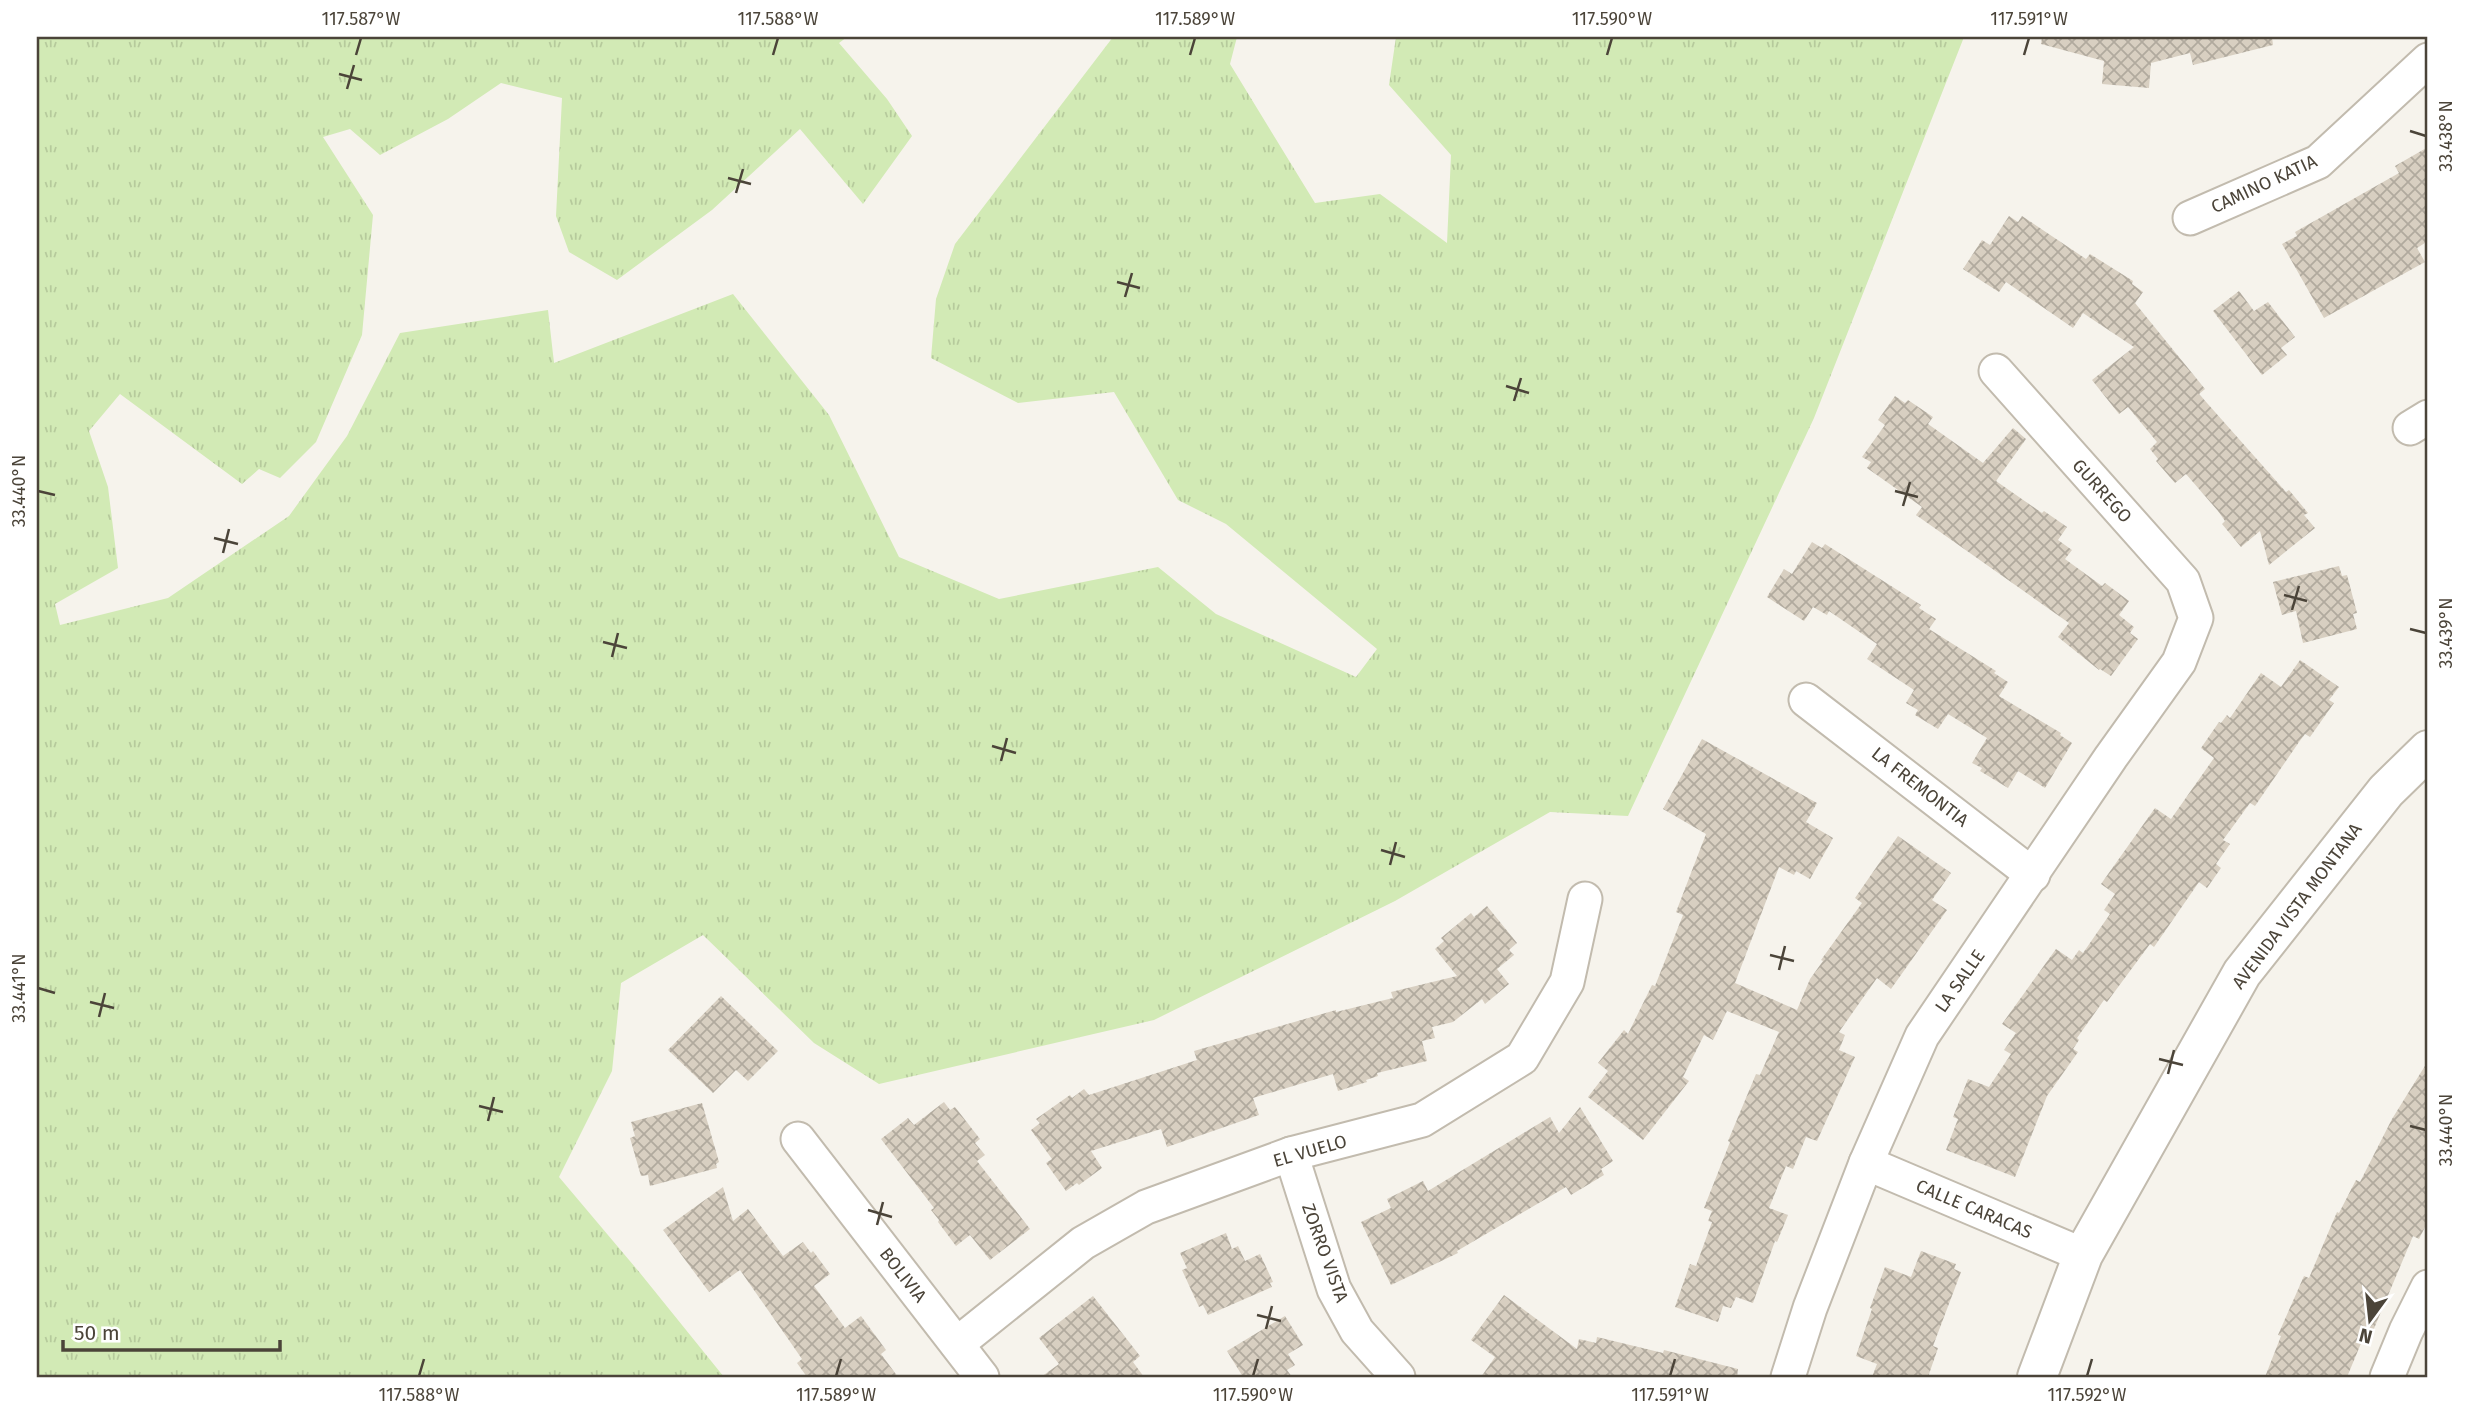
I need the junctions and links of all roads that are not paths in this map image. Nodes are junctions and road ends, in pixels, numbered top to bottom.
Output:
1 (2428, 60) edge
2 (2190, 218) dead end
3 (1996, 371) dead end
4 (2196, 618) joint
5 (1806, 700) dead end
6 (2428, 750) edge
7 (2033, 875) junction
8 (1585, 899) dead end
9 (798, 1139) dead end
10 (1291, 1154) junction
11 (1866, 1163) junction
12 (2083, 1255) junction
13 (2428, 1287) edge
14 (957, 1344) junction
15 (982, 1377) edge
16 (1398, 1377) edge
17 (1788, 1377) edge
18 (2037, 1377) edge
19 (2387, 1377) edge

1 - 2 street, CAMINO KATIA
3 - 4 street, GURREGO
4 - 7 street, LA SALLE
5 - 7 street, LA FREMONTIA
6 - 12 street, AVENIDA VISTA MONTANA
7 - 11 street, LA SALLE
8 - 10 street, EL VUELO
9 - 14 street, BOLIVIA
10 - 14 street, EL VUELO
10 - 16 street, ZORRO VISTA
11 - 12 street, CALLE CARACAS
11 - 17 street, LA SALLE
12 - 18 street, AVENIDA VISTA MONTANA
13 - 19 street
14 - 15 street, BOLIVIA

